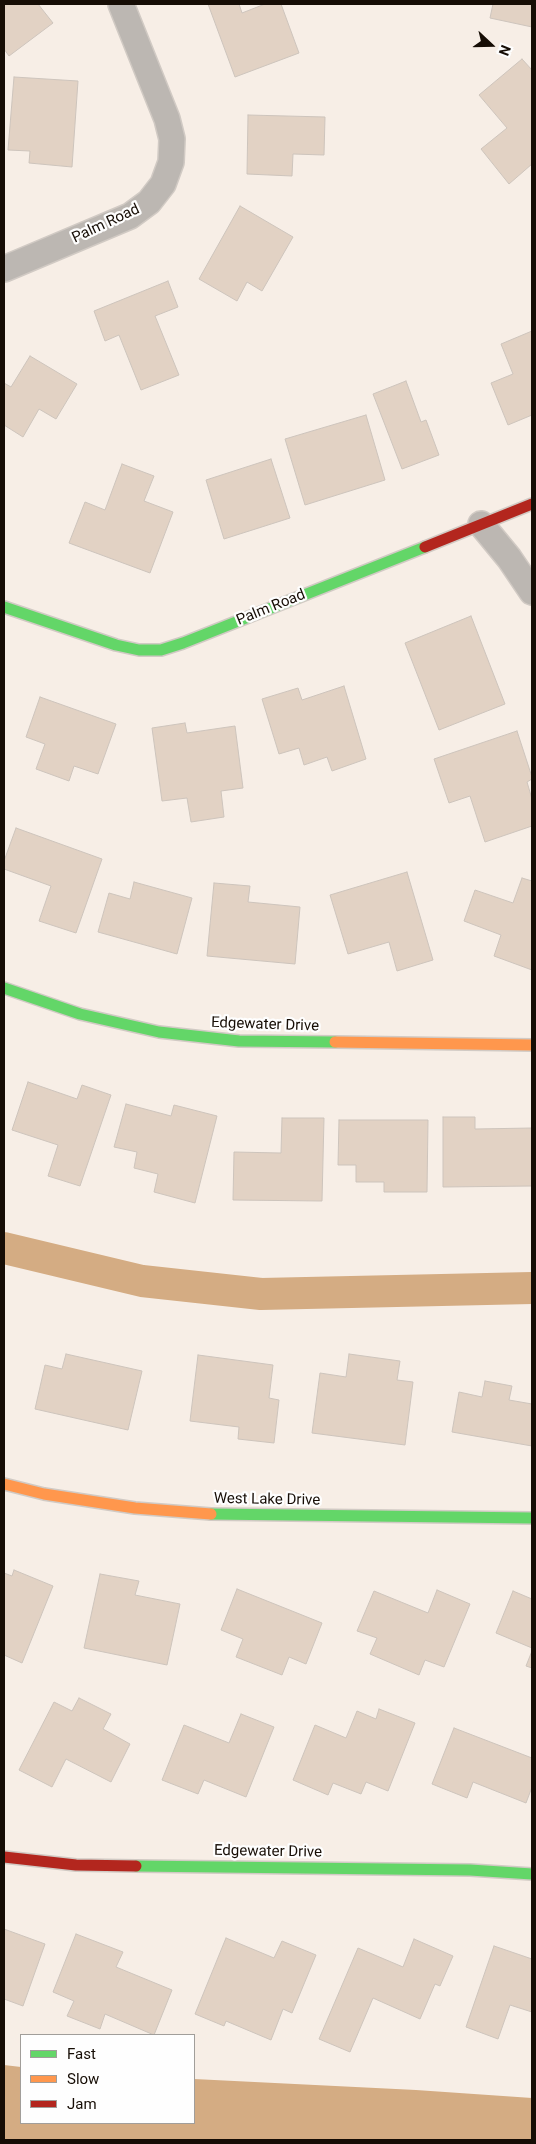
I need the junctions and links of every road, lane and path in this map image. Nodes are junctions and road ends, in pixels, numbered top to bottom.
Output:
1 (121, 4) edge
2 (4, 269) edge
3 (532, 504) edge
4 (481, 524) junction
5 (532, 592) edge
6 (4, 607) edge
7 (4, 988) edge
8 (532, 1045) edge
9 (4, 1484) edge
10 (532, 1518) edge
11 (4, 1857) edge
12 (532, 1874) edge

1 - 2 street, Palm Road
3 - 4 street, Palm Road
4 - 5 street
4 - 6 street, Palm Road
7 - 8 street, Edgewater Drive
9 - 10 street, West Lake Drive
11 - 12 street, Edgewater Drive

